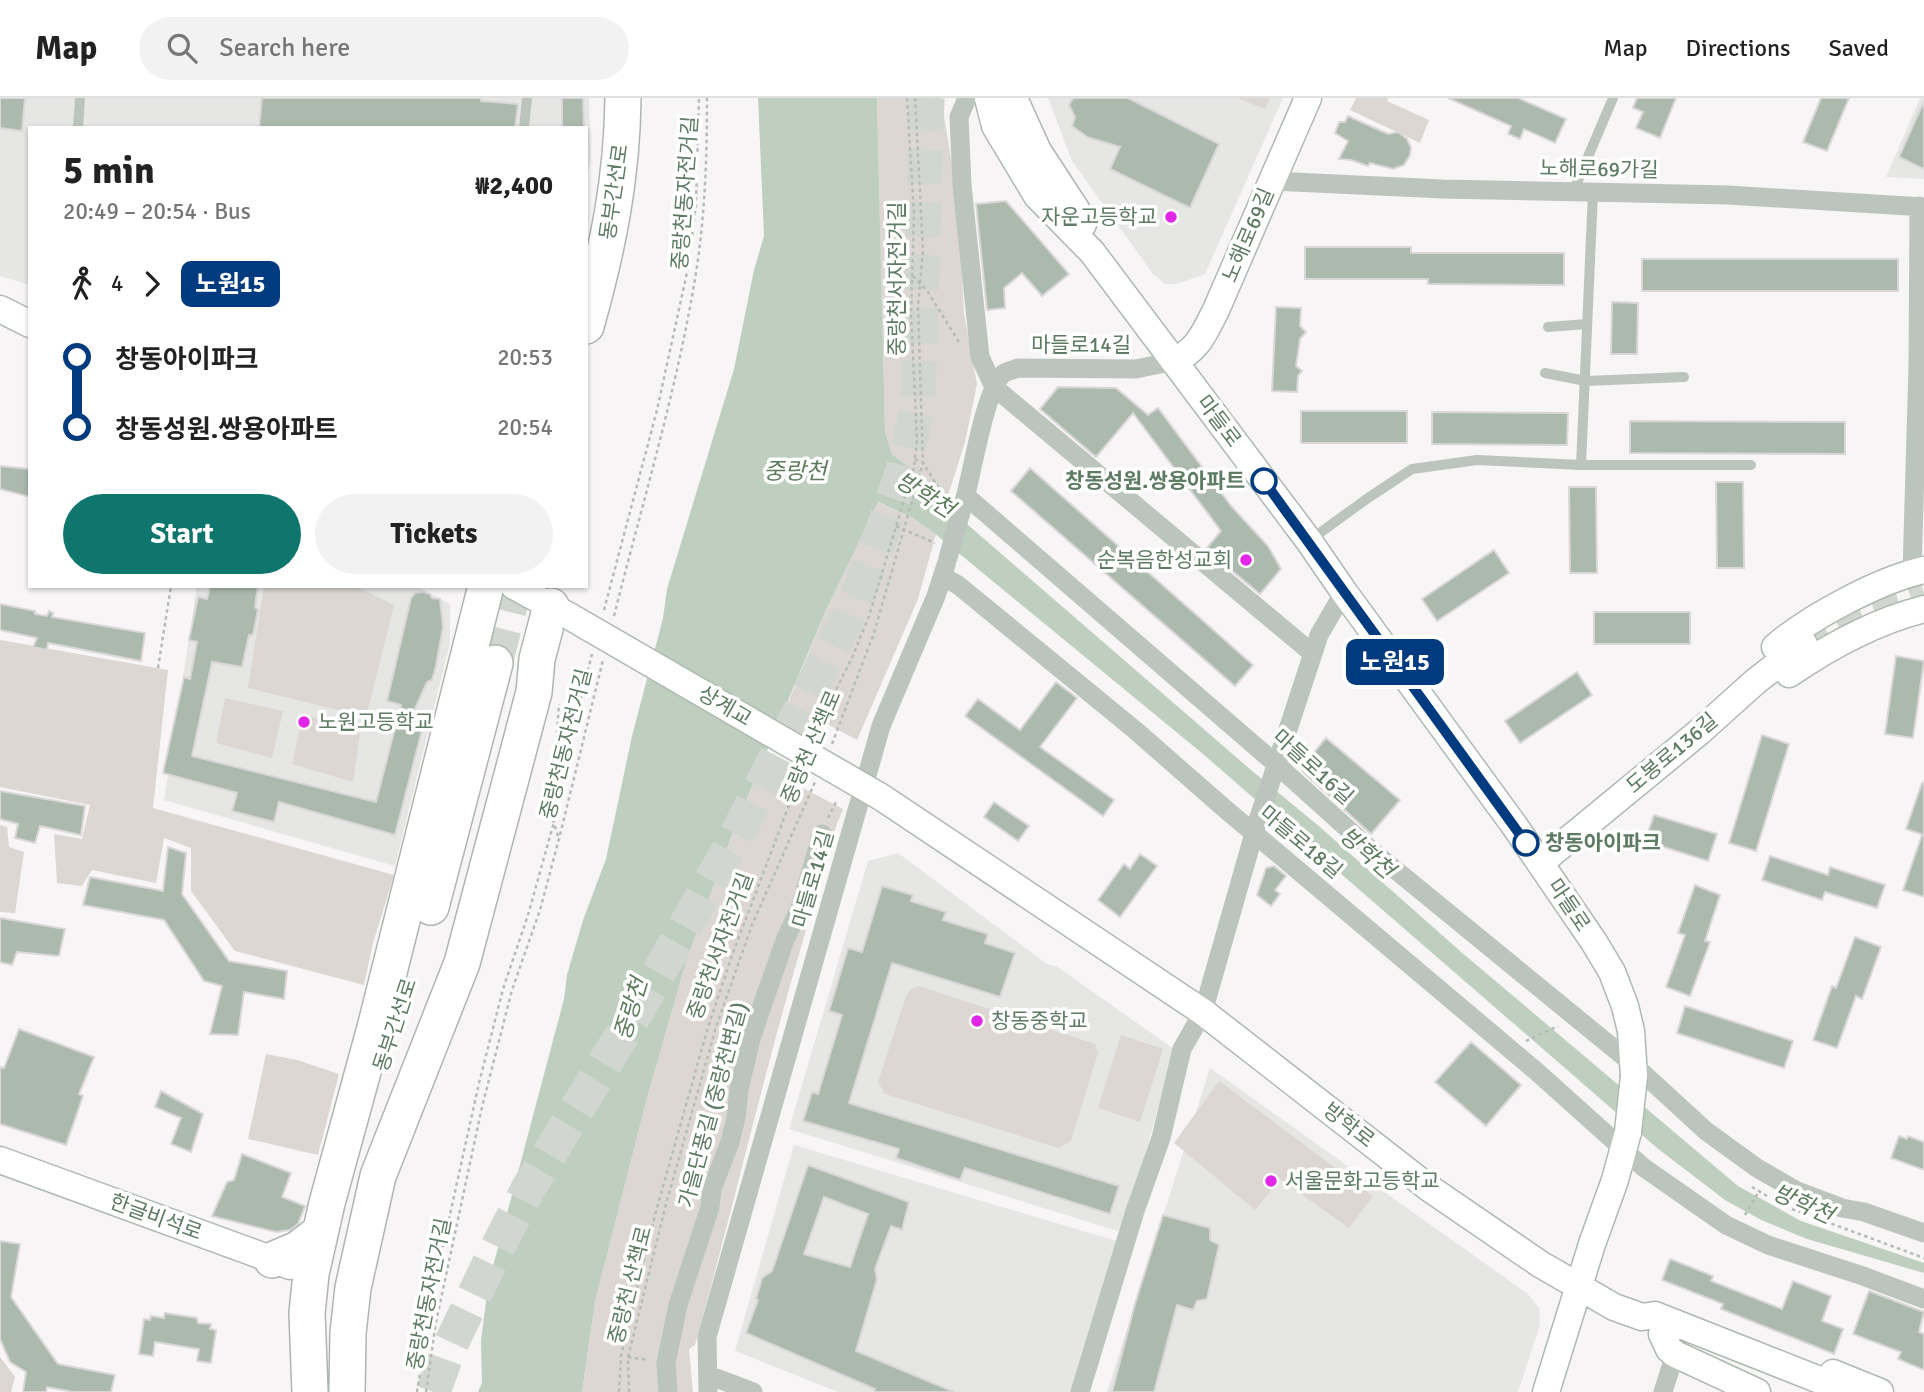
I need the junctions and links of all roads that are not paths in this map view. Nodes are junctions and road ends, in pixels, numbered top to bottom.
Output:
1 (80, 98) edge
2 (527, 98) edge
3 (623, 98) edge
4 (967, 98) edge
5 (988, 98) edge
6 (1009, 98) edge
7 (1027, 98) edge
8 (1308, 98) edge
9 (1613, 98) edge
10 (78, 126) edge
11 (524, 126) edge
12 (623, 138) junction
13 (1272, 181) junction
14 (1583, 192) junction
15 (1922, 206) edge
16 (1085, 237) junction
17 (588, 250) edge
18 (0, 309) edge
19 (588, 318) edge
20 (28, 323) edge
21 (1587, 324) junction
22 (1548, 327) dead end
23 (1174, 361) junction
24 (1545, 373) dead end
25 (1684, 377) dead end
26 (1586, 381) junction
27 (994, 387) junction
28 (1581, 465) junction
29 (1751, 465) dead end
30 (965, 501) junction
31 (1309, 541) junction
32 (945, 567) junction
33 (1918, 571) edge
34 (485, 588) edge
35 (518, 588) edge
36 (1343, 592) junction
37 (1924, 609) edge
38 (560, 611) junction
39 (1804, 644) tunnel mouth
40 (1312, 653) junction
41 (495, 663) tunnel mouth
42 (1741, 695) junction
43 (1275, 768) junction
44 (881, 797) joint
45 (1256, 825) junction
46 (824, 829) road end
47 (1540, 863) junction
48 (1203, 1013) junction
49 (1634, 1071) junction
50 (1626, 1141) junction
51 (0, 1160) edge
52 (320, 1232) junction
53 (1924, 1233) edge
54 (272, 1260) junction
55 (311, 1274) junction
56 (1579, 1286) junction
57 (1924, 1299) edge
58 (1664, 1332) junction
59 (708, 1384) edge
60 (310, 1392) edge
61 (322, 1392) edge
62 (346, 1392) edge
63 (668, 1392) edge
64 (753, 1392) edge
65 (1080, 1392) edge
66 (1546, 1392) edge
67 (1663, 1392) edge
68 (1757, 1392) edge
69 (1803, 1392) edge
70 (1850, 1392) edge
71 (1880, 1392) edge

1 - 10 lane
2 - 11 lane
3 - 12 highway, 동부간선로
4 - 27 street
5 - 16 main road, 마들로
6 - 16 highway
7 - 16 main road, 마들로
8 - 13 main road, 노해로69길
9 - 14 lane
12 - 17 highway
12 - 19 highway, 동부간선로
13 - 14 street, 노해로69가길
13 - 23 main road, 노해로69길
14 - 15 street, 노해로69가길
14 - 21 lane
15 - 33 street
16 - 23 main road, 마들로
18 - 20 main road
21 - 22 lane
21 - 26 lane
23 - 27 street, 마들로14길
23 - 31 main road, 마들로
24 - 26 lane
25 - 26 lane
26 - 28 lane
27 - 30 street, 마들로14길
27 - 40 street
28 - 29 lane
28 - 31 lane
30 - 32 street, 마들로14길, bridge
30 - 43 street, 마들로16길
31 - 36 main road, 마들로
32 - 45 street, 마들로18길
32 - 59 street, 마들로14길
33 - 42 main road
34 - 52 highway
35 - 38 main road, 상계교
36 - 40 street
36 - 47 main road, 마들로
37 - 42 main road
38 - 44 main road, 상계교, bridge
38 - 62 highway
39 - 42 main road, 도봉로136길
40 - 43 street
41 - 61 highway, 동부간선로
42 - 47 main road, 도봉로136길
43 - 45 street, bridge
43 - 49 street, 마들로16길
44 - 48 main road, 방학로
45 - 48 street
45 - 50 street, 마들로18길
46 - 63 street, 가을단풍길 (중랑천변길)
47 - 49 main road, 마들로
48 - 56 main road, 방학로
48 - 65 street
49 - 50 main road, 마들로, bridge
49 - 53 street
50 - 56 main road
50 - 57 street
51 - 54 main road, 한글비석로
52 - 54 highway
52 - 55 highway
54 - 55 main road, 한글비석로
55 - 60 highway
56 - 58 main road, 방학로
56 - 66 main road
58 - 67 street
58 - 68 main road
58 - 69 main road, 방학로
58 - 70 main road, 방학로
58 - 71 main road
59 - 64 street

